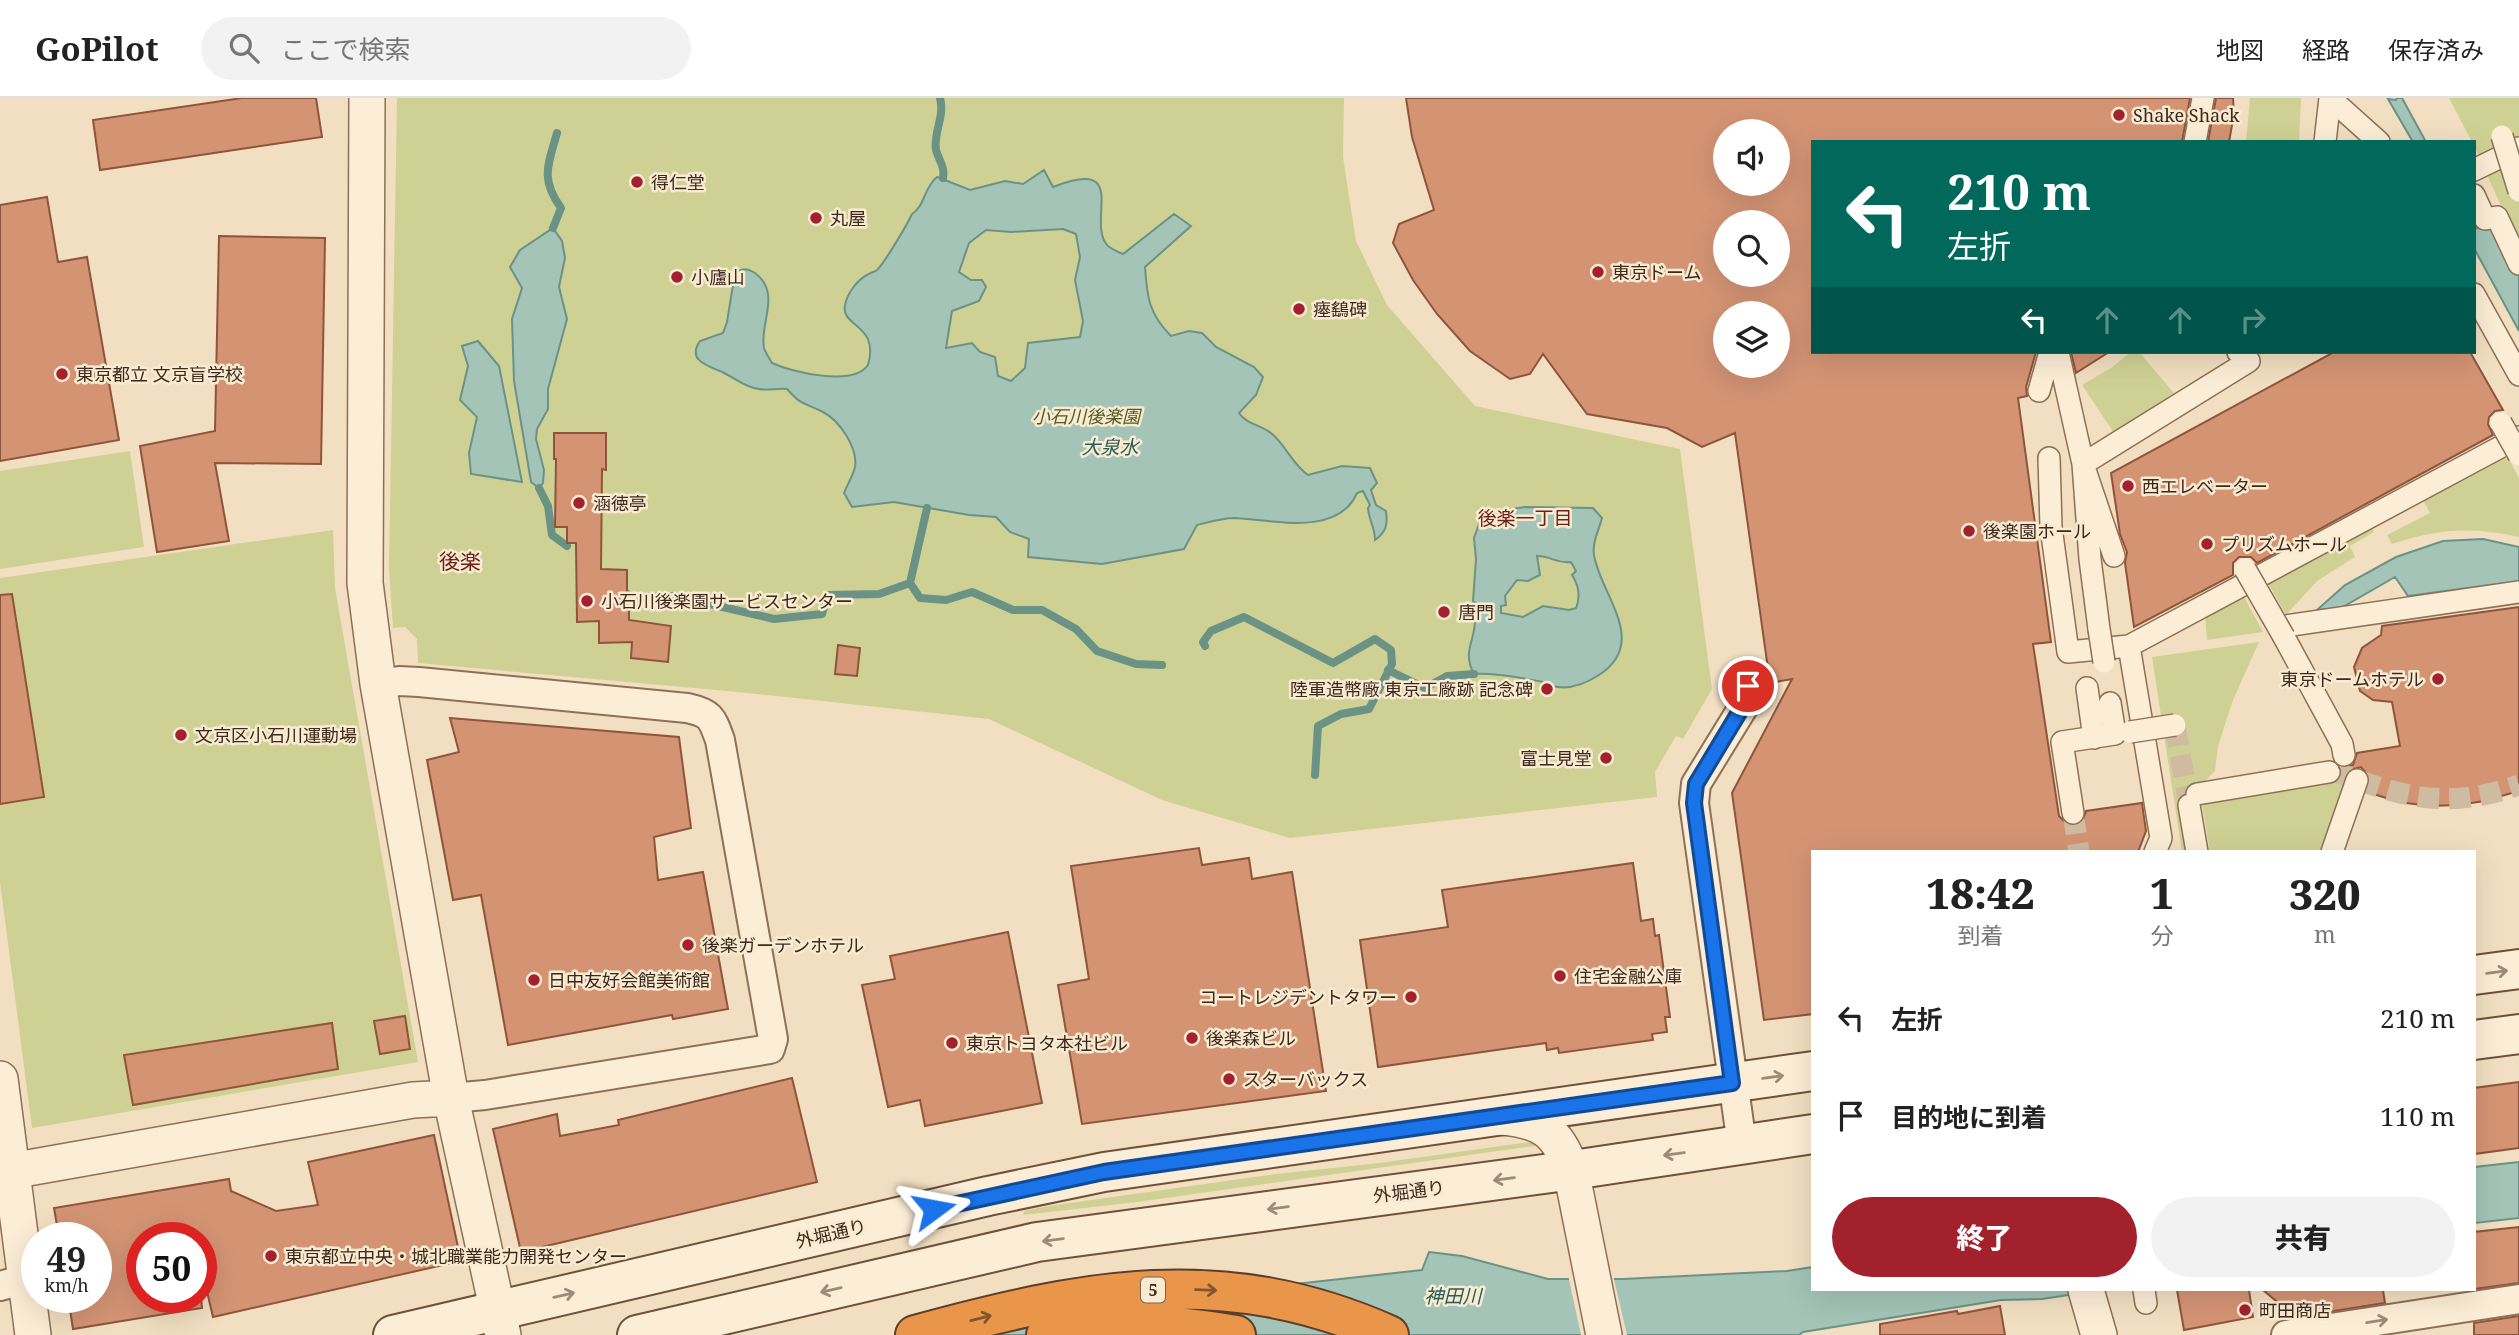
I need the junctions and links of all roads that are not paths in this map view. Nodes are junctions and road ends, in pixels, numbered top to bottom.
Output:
1 (367, 98) edge
2 (2203, 98) edge
3 (2330, 98) edge
4 (2196, 140) edge
5 (2325, 140) edge
6 (2377, 140) edge
7 (2511, 142) edge
8 (2476, 168) edge
9 (2519, 191) edge
10 (2480, 220) edge
11 (2519, 264) edge
12 (2476, 297) edge
13 (2511, 342) edge
14 (2049, 354) edge
15 (2058, 354) edge
16 (2248, 355) edge
17 (2519, 375) edge
18 (2039, 391) dead end
19 (2501, 423) dead end
20 (2519, 437) edge
21 (2519, 455) edge
22 (2049, 458) dead end
23 (2083, 464) junction
24 (2114, 556) dead end
25 (2245, 569) dead end
26 (2519, 593) edge
27 (2281, 632) junction
28 (2129, 646) junction
29 (2104, 662) dead end
30 (378, 684) junction
31 (1748, 686) dead end
32 (2087, 688) dead end
33 (2110, 703) dead end
34 (2175, 725) dead end
35 (2123, 733) junction
36 (2094, 738) junction
37 (2344, 755) dead end
38 (2329, 772) tunnel mouth
39 (2357, 780) dead end
40 (2073, 813) tunnel mouth
41 (2162, 847) edge
42 (2197, 850) edge
43 (2333, 850) edge
44 (2519, 969) edge
45 (2476, 975) edge
46 (2519, 1034) edge
47 (2476, 1040) edge
48 (1811, 1071) edge
49 (0, 1079) edge
50 (1732, 1083) junction
51 (451, 1098) junction
52 (1501, 1117) junction
53 (1811, 1134) edge
54 (1742, 1145) junction
55 (1571, 1170) junction
56 (11, 1171) junction
57 (988, 1196) junction
58 (1000, 1251) junction
59 (13, 1283) edge
60 (2087, 1294) edge
61 (2519, 1298) edge
62 (500, 1323) edge
63 (33, 1335) edge
64 (393, 1335) edge
65 (637, 1335) edge
66 (915, 1335) edge
67 (1046, 1335) edge
68 (1236, 1335) edge
69 (1389, 1335) edge
70 (1604, 1335) edge
71 (2099, 1335) edge
72 (2286, 1335) edge

1 - 30 street
2 - 4 street
3 - 5 street
3 - 6 street
7 - 8 street
7 - 9 street, bridge
10 - 11 street
12 - 13 street
13 - 17 street
14 - 18 street
15 - 23 street
16 - 23 street
19 - 21 street, bridge
20 - 28 street
22 - 28 street
23 - 24 street
23 - 29 street, bridge
25 - 27 street, bridge
26 - 27 street
27 - 37 street
28 - 41 street
30 - 51 street
30 - 51 street
31 - 50 street
32 - 36 street
33 - 35 street
34 - 35 street, bridge
35 - 36 street
36 - 40 street
38 - 42 street
39 - 43 street
45 -> 44 main road
46 - 47 main road
50 -> 48 main road, 外堀通り
49 - 56 street
50 - 52 main road, 外堀通り
50 - 54 street
51 - 56 street
51 - 62 street
52 - 55 street
52 - 57 main road, 外堀通り
53 - 54 main road, 外堀通り
54 -> 55 main road, 外堀通り
55 -> 58 main road, 外堀通り
55 - 70 street
56 - 59 street
57 - 58 main road
62 -> 57 main road, 外堀通り
58 -> 65 main road, 外堀通り
59 - 63 street
60 - 71 street
72 -> 61 street
62 - 64 main road, 外堀通り
66 -> 69 highway, 5
67 - 68 highway, 5

